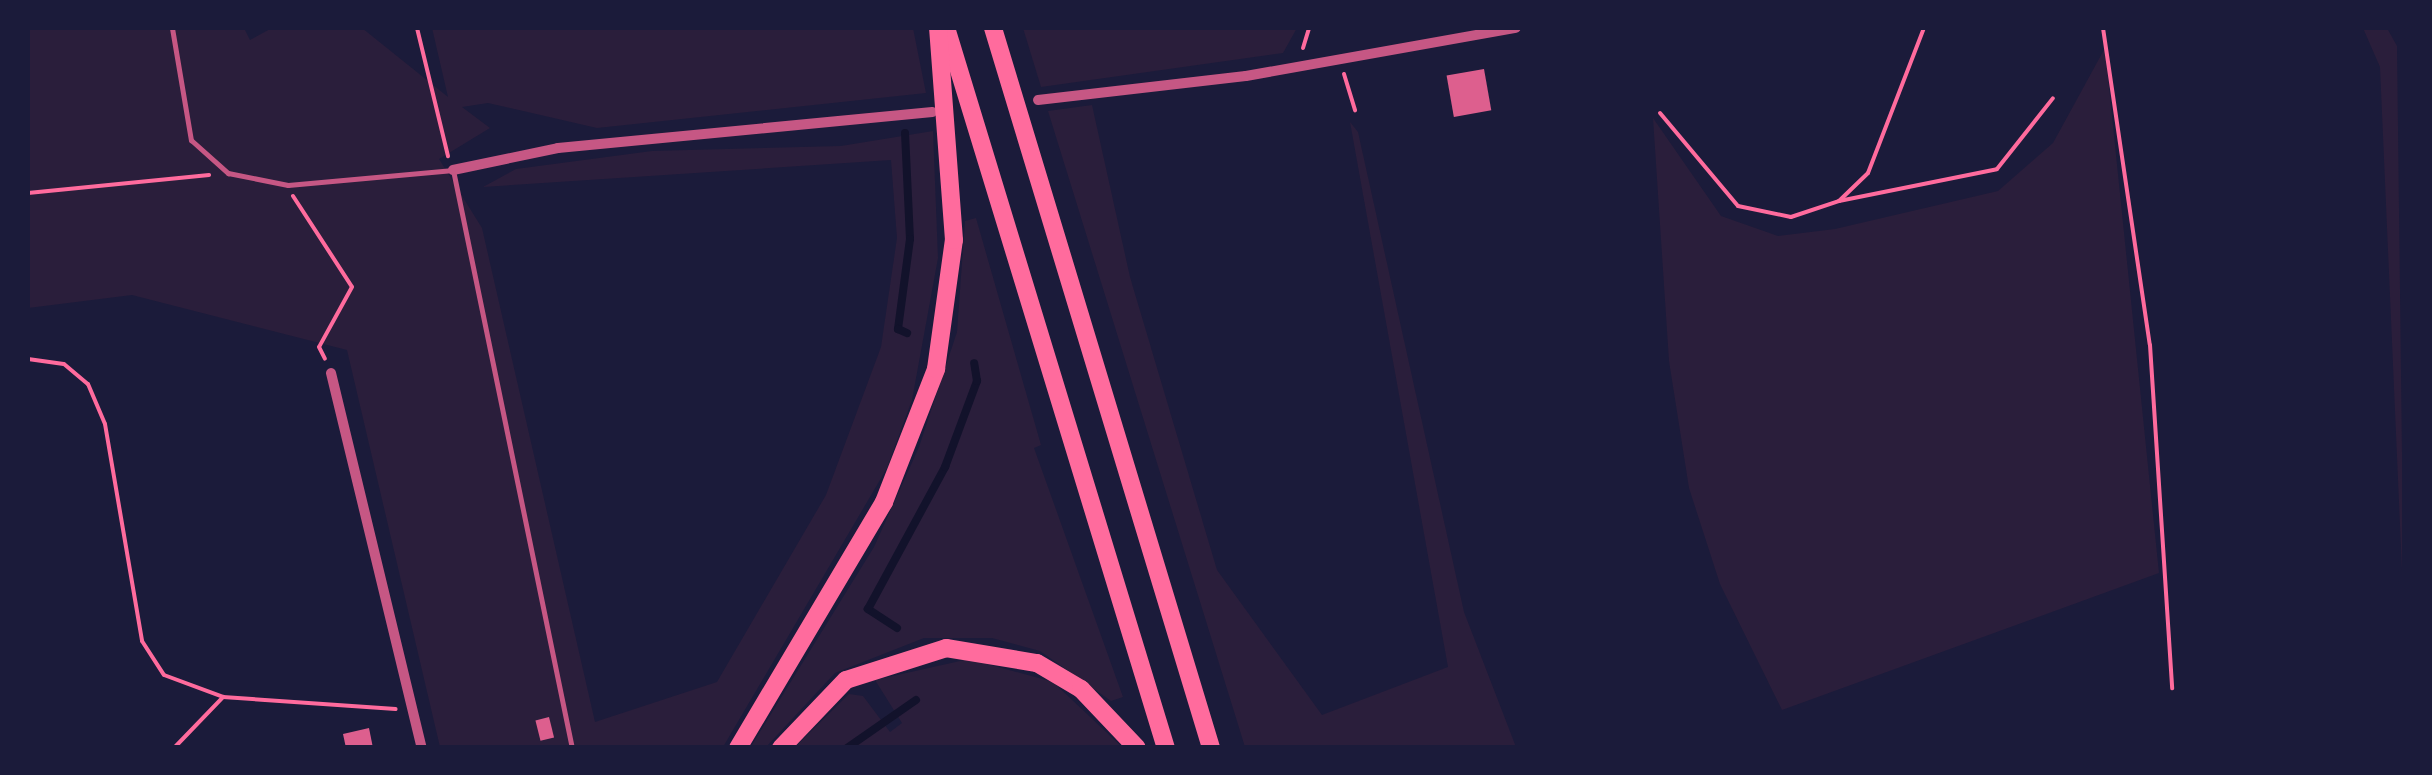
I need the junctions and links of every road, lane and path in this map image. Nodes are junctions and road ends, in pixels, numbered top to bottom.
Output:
1 (172, 28) edge
2 (418, 28) edge
3 (938, 28) edge
4 (946, 28) edge
5 (993, 28) edge
6 (1516, 28) edge
7 (1924, 28) edge
8 (2102, 28) edge
9 (1340, 60) junction
10 (955, 91) junction
11 (2053, 98) dead end
12 (1038, 100) dead end
13 (1354, 110) dead end
14 (932, 112) dead end
15 (1660, 113) dead end
16 (452, 170) junction
17 (228, 173) junction
18 (288, 185) junction
19 (28, 193) edge
20 (1839, 201) junction
21 (28, 359) edge
22 (331, 373) joint
23 (2172, 688) dead end
24 (223, 697) junction
25 (412, 708) junction
26 (174, 748) edge
27 (422, 748) edge
28 (572, 748) edge
29 (738, 748) edge
30 (782, 748) edge
31 (1137, 748) edge
32 (1166, 748) edge
33 (1211, 748) edge

1 - 17 lane
2 - 16 path
3 - 10 highway
4 - 10 highway
5 - 33 highway
6 - 9 street
7 - 20 path
8 - 23 path
9 - 12 street
9 - 13 path
10 - 29 highway
10 - 32 highway
11 - 20 path
14 - 16 street
15 - 20 path
16 - 18 lane
16 - 28 lane
17 - 18 lane
17 - 19 path
18 - 22 path
21 - 24 path
22 - 25 street
24 - 25 path
24 - 26 path
25 - 27 street
30 - 31 highway

